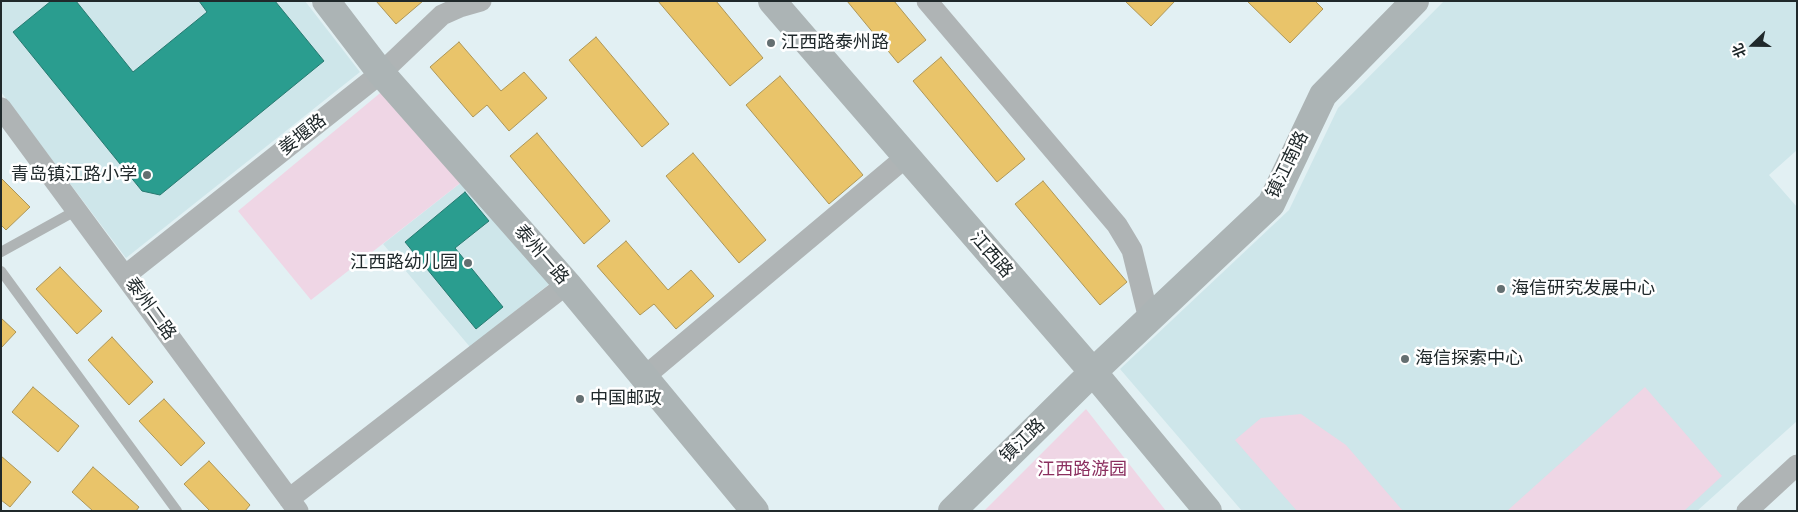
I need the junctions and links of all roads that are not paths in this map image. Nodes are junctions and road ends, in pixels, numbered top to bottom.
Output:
1 (326, 1) edge
2 (482, 1) edge
3 (772, 1) edge
4 (927, 1) edge
5 (1415, 1) edge
6 (381, 73) junction
7 (1, 108) edge
8 (906, 157) junction
9 (77, 210) junction
10 (1, 252) edge
11 (1, 271) edge
12 (126, 275) junction
13 (567, 284) junction
14 (1149, 319) junction
15 (1094, 372) junction
16 (644, 377) junction
17 (1797, 465) edge
18 (293, 505) edge
19 (177, 511) edge
20 (755, 511) edge
21 (952, 511) edge
22 (1208, 511) edge
23 (1747, 511) edge

1 - 6 street, 泰州一路
2 - 6 street, 姜堰路
3 - 8 street, 江西路
4 - 14 street
5 - 14 street, 镇江南路
6 - 12 street, 姜堰路
6 - 13 street, 泰州一路
7 - 9 street, 泰州二路
8 - 15 street, 江西路
8 - 16 street
9 - 10 lane
9 - 12 street, 泰州二路
11 - 19 lane
12 - 18 street, 泰州二路
13 - 16 street, 泰州一路
13 - 18 street
14 - 15 street, 镇江南路
15 - 21 street, 镇江路
15 - 22 street, 江西路
16 - 20 street, 泰州一路
17 - 23 street

